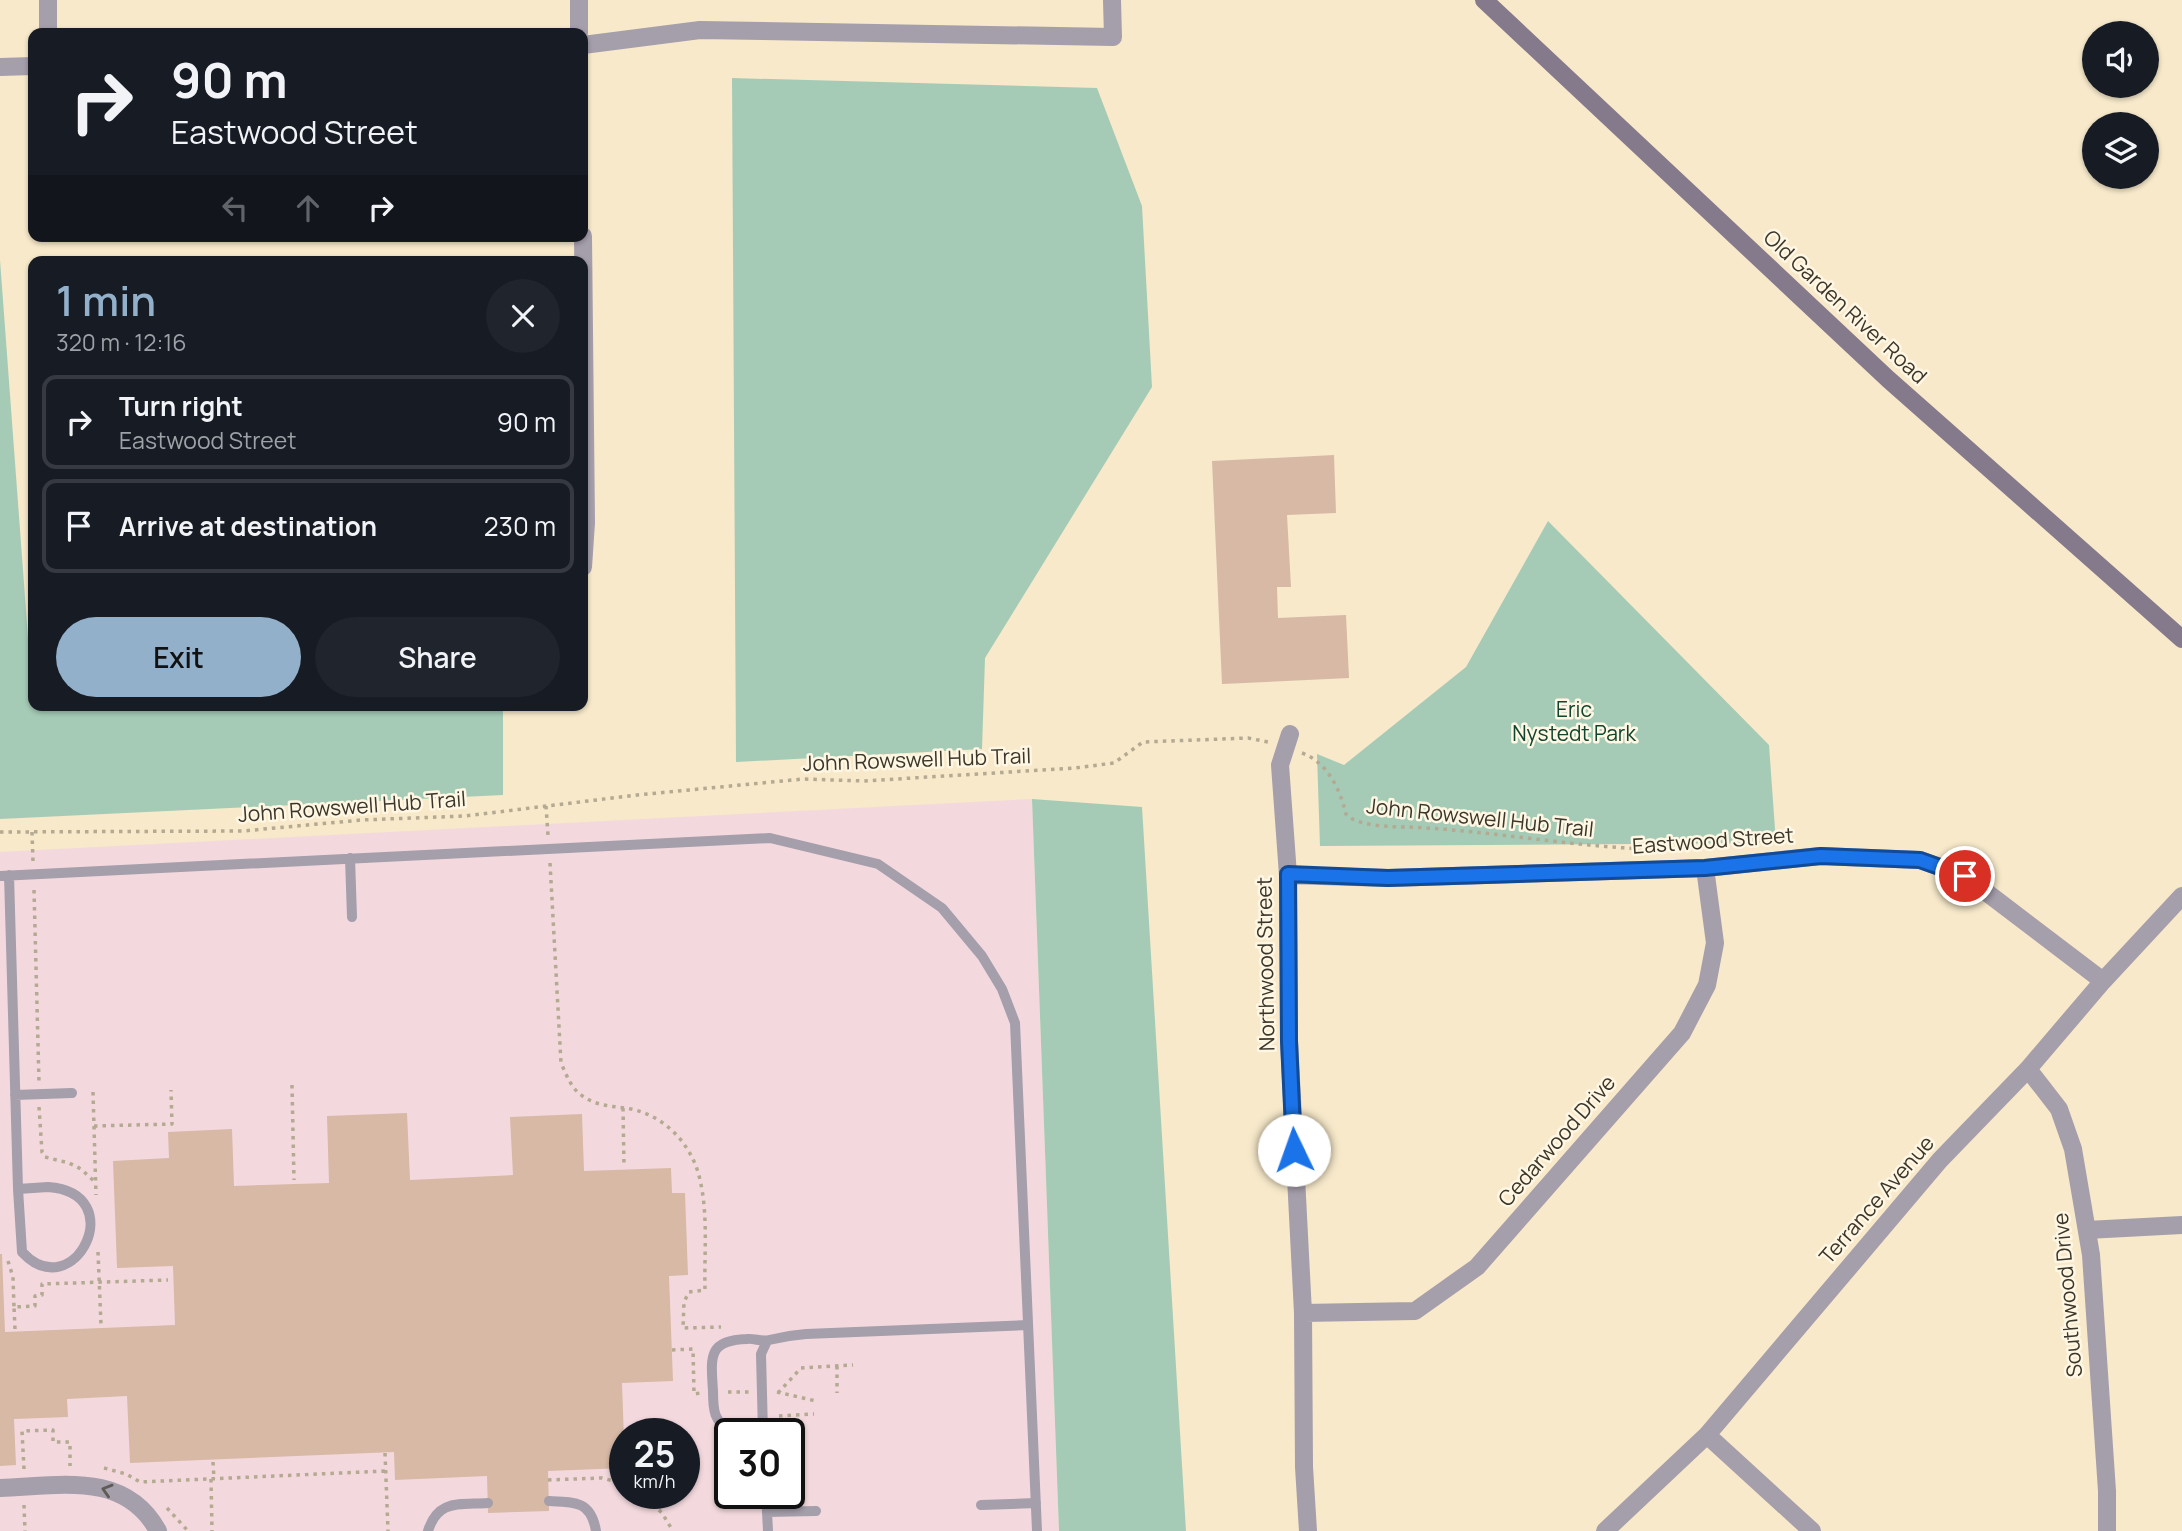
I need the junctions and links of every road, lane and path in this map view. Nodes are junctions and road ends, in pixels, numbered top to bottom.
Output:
1 (48, 0) edge
2 (579, 0) edge
3 (1112, 0) edge
4 (1484, 0) edge
5 (48, 28) edge
6 (579, 28) edge
7 (588, 44) edge
8 (28, 66) edge
9 (0, 67) edge
10 (2182, 639) edge
11 (1288, 740) junction
12 (546, 806) junction
13 (0, 832) edge
14 (32, 832) junction
15 (1649, 849) dead end
16 (549, 850) junction
17 (350, 858) junction
18 (1705, 868) junction
19 (33, 874) junction
20 (1288, 874) junction
21 (5, 875) edge
22 (2182, 896) edge
23 (352, 917) dead end
24 (2103, 981) junction
25 (2028, 1069) junction
26 (292, 1086) dead end
27 (171, 1090) dead end
28 (72, 1093) dead end
29 (39, 1094) junction
30 (15, 1095) junction
31 (623, 1108) junction
32 (93, 1126) dead end
33 (624, 1167) dead end
34 (294, 1180) dead end
35 (95, 1182) dead end
36 (18, 1189) junction
37 (2182, 1225) edge
38 (2087, 1230) junction
39 (168, 1280) dead end
40 (1303, 1313) junction
41 (1028, 1325) junction
42 (15, 1329) dead end
43 (767, 1341) junction
44 (723, 1342) junction
45 (672, 1350) dead end
46 (853, 1365) dead end
47 (836, 1366) junction
48 (713, 1392) junction
49 (761, 1392) junction
50 (778, 1392) junction
51 (836, 1394) dead end
52 (816, 1401) dead end
53 (814, 1414) dead end
54 (779, 1416) joint
55 (717, 1418) edge
56 (762, 1418) edge
57 (22, 1431) dead end
58 (1707, 1435) junction
59 (385, 1453) dead end
60 (213, 1462) dead end
61 (59, 1466) dead end
62 (70, 1466) junction
63 (80, 1466) dead end
64 (24, 1467) dead end
65 (35, 1467) dead end
66 (99, 1467) dead end
67 (386, 1471) junction
68 (212, 1479) junction
69 (548, 1480) dead end
70 (609, 1480) edge
71 (0, 1488) edge
72 (549, 1501) dead end
73 (488, 1503) dead end
74 (1036, 1503) junction
75 (981, 1505) dead end
76 (658, 1509) edge
77 (767, 1509) edge
78 (816, 1511) dead end
79 (767, 1513) junction
80 (158, 1531) edge
81 (212, 1531) edge
82 (388, 1531) edge
83 (428, 1531) edge
84 (596, 1531) edge
85 (673, 1531) edge
86 (768, 1531) edge
87 (1037, 1531) edge
88 (1308, 1531) edge
89 (1605, 1531) edge
90 (1812, 1531) edge
91 (2107, 1531) edge

1 - 5 street
2 - 6 street
3 - 7 street
4 - 10 main road, Old Garden River Road
8 - 9 street
11 - 12 path, John Rowswell Hub Trail
11 - 15 path, John Rowswell Hub Trail
11 - 20 street, Northwood Street
12 - 14 path, John Rowswell Hub Trail
12 - 16 path
13 - 14 path, John Rowswell Hub Trail
14 - 19 path
16 - 17 lane
16 - 31 path
16 - 41 lane
17 - 19 lane
17 - 23 lane
18 - 20 street, Eastwood Street
18 - 24 street, Eastwood Street
18 - 40 street, Cedarwood Drive
19 - 21 lane
19 - 29 path
20 - 40 street, Northwood Street
21 - 30 lane
22 - 24 street, Terrance Avenue
24 - 25 street, Terrance Avenue
25 - 38 street, Southwood Drive
25 - 58 street, Terrance Avenue
26 - 34 path
27 - 32 path
28 - 29 lane
29 - 30 lane
29 - 35 path
30 - 36 lane
31 - 33 path
31 - 44 path
36 - 36 lane
37 - 38 street
38 - 91 street, Southwood Drive
39 - 42 path
40 - 88 street, Northwood Street
41 - 43 lane
41 - 74 lane
43 - 44 lane
43 - 49 lane
44 - 48 lane
45 - 48 path
46 - 47 path
47 - 50 path
47 - 51 path
48 - 49 path
48 - 55 lane
49 - 50 path
49 - 56 lane
50 - 52 path
50 - 54 path
53 - 54 path
57 - 62 path
58 - 89 street, Terrance Avenue
58 - 90 street
59 - 67 path
60 - 68 path
61 - 62 path
62 - 63 path
64 - 65 path
66 - 68 path
67 - 68 path
67 - 82 path
68 - 81 path
69 - 70 path
80 -> 71 street
72 - 84 lane
73 - 83 lane
74 - 75 lane
74 - 87 lane
76 - 85 path
77 - 79 lane
78 - 79 lane
79 - 86 lane

